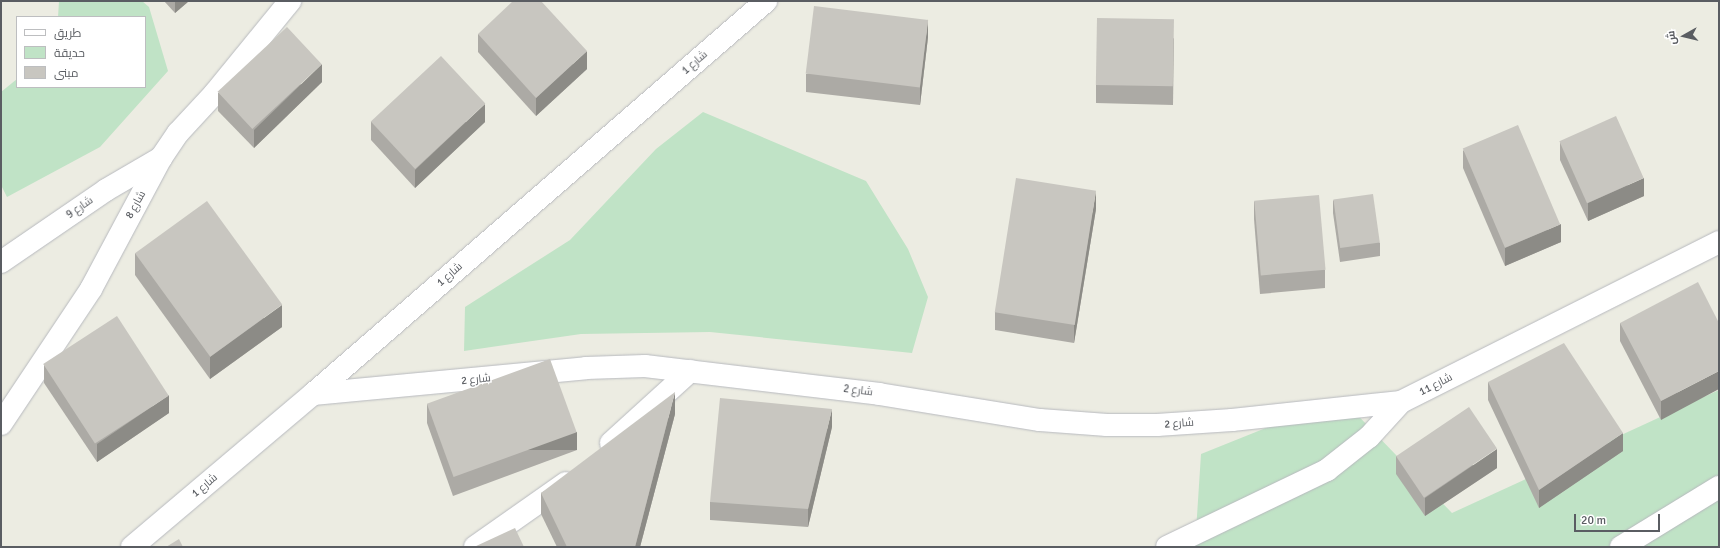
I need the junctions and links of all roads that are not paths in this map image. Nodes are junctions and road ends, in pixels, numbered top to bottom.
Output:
1 (290, 1) edge
2 (766, 1) edge
3 (161, 158) junction
4 (1719, 242) edge
5 (1, 262) edge
6 (690, 371) junction
7 (313, 394) junction
8 (1402, 402) junction
9 (1, 424) edge
10 (1719, 487) edge
11 (132, 547) edge
12 (475, 547) edge
13 (1167, 547) edge
14 (1621, 547) edge

1 - 3 street, شارع 8
2 - 7 street, شارع 1
3 - 5 street, شارع 9
3 - 9 street, شارع 8
4 - 8 street, شارع 11
6 - 7 street, شارع 2
6 - 8 street, شارع 2
6 - 12 street
7 - 11 street, شارع 1
8 - 13 street, شارع 11
10 - 14 street

